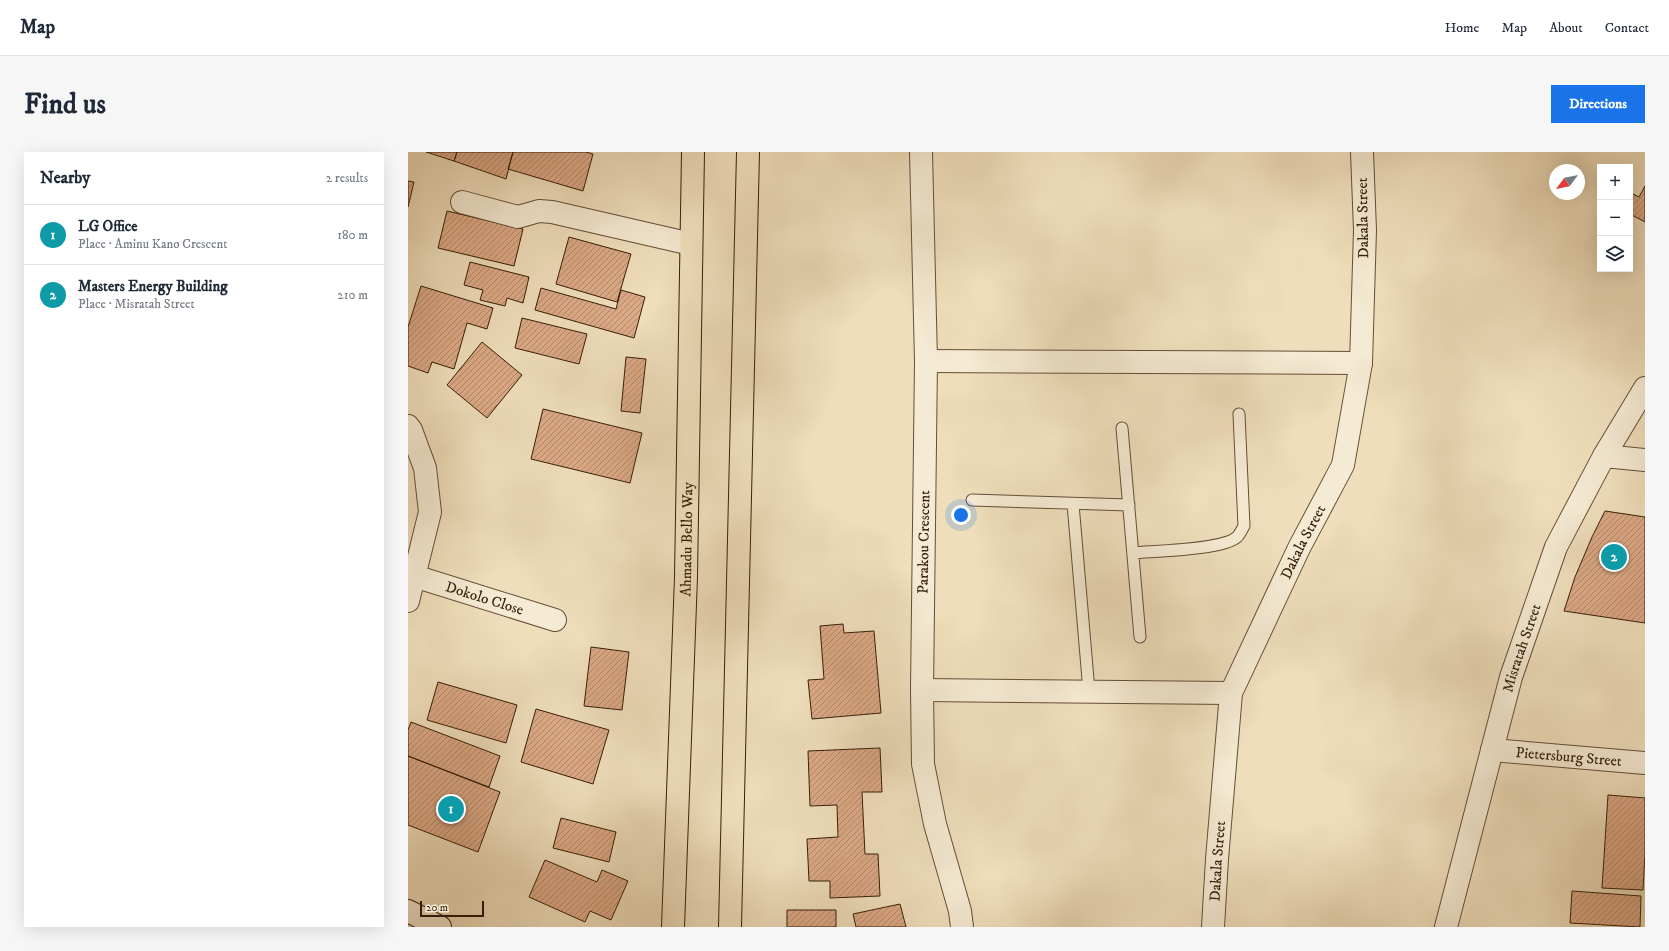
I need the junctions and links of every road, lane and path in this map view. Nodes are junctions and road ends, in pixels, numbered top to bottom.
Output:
1 (693, 152) edge
2 (748, 152) edge
3 (922, 152) edge
4 (1362, 152) edge
5 (462, 202) dead end
6 (691, 244) junction
7 (926, 361) junction
8 (1361, 363) junction
9 (1645, 388) edge
10 (1239, 414) dead end
11 (408, 426) edge
12 (1122, 428) dead end
13 (1604, 456) junction
14 (1645, 460) edge
15 (972, 500) dead end
16 (1073, 504) junction
17 (1129, 505) junction
18 (1132, 553) junction
19 (414, 576) junction
20 (408, 601) edge
21 (556, 620) dead end
22 (1140, 636) dead end
23 (922, 690) junction
24 (1089, 692) junction
25 (1231, 693) junction
26 (1492, 750) junction
27 (1645, 763) edge
28 (408, 911) edge
29 (673, 926) edge
30 (440, 927) edge
31 (730, 927) edge
32 (962, 927) edge
33 (1213, 927) edge
34 (1446, 927) edge

1 - 6 main road, Ahmadu Bello Way
2 - 31 main road
3 - 7 street, Parakou Crescent
4 - 8 street, Dakala Street
5 - 6 street
6 - 29 main road, Ahmadu Bello Way
7 - 8 street
7 - 23 street, Parakou Crescent
8 - 25 street, Dakala Street
9 - 13 street, Misratah Street
10 - 18 lane
11 - 19 street
12 - 17 lane
13 - 14 street
13 - 26 street, Misratah Street
15 - 16 lane
16 - 17 lane
16 - 24 lane
17 - 18 lane
18 - 22 lane
19 - 20 street
19 - 21 street, Dokolo Close
23 - 24 street
23 - 32 street, Parakou Crescent
24 - 25 street
25 - 33 street, Dakala Street
26 - 27 street, Pietersburg Street
26 - 34 street, Misratah Street
28 - 30 street

